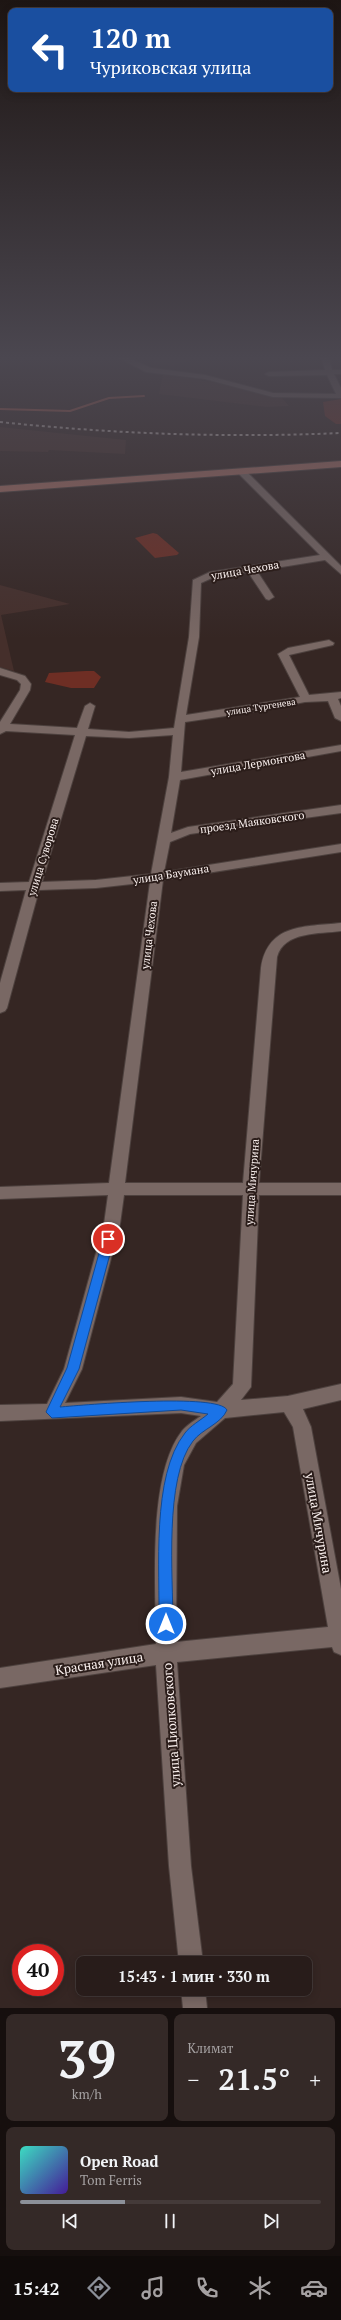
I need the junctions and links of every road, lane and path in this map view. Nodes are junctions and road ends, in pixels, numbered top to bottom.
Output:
1 (341, 464) edge
2 (242, 472) junction
3 (0, 489) edge
4 (326, 557) junction
5 (251, 569) junction
6 (341, 571) edge
7 (269, 597) dead end
8 (329, 643) dead end
9 (0, 671) edge
10 (336, 696) edge
11 (306, 699) junction
12 (90, 706) dead end
13 (341, 718) edge
14 (180, 725) junction
15 (2, 729) edge
16 (82, 734) junction
17 (341, 748) edge
18 (175, 777) junction
19 (341, 809) edge
20 (165, 839) junction
21 (341, 848) edge
22 (157, 877) junction
23 (34, 886) junction
24 (0, 887) edge
25 (341, 927) edge
26 (0, 1008) edge
27 (251, 1188) junction
28 (116, 1189) junction
29 (341, 1189) edge
30 (0, 1193) edge
31 (341, 1392) edge
32 (288, 1404) junction
33 (221, 1410) junction
34 (52, 1412) junction
35 (0, 1413) edge
36 (340, 1640) edge
37 (166, 1653) junction
38 (0, 1678) edge
39 (190, 1956) edge
40 (194, 1996) edge
41 (195, 2008) edge

1 - 2 main road
2 - 3 main road
2 - 4 street
4 - 5 street, улица Чехова
4 - 6 street
5 - 7 street
5 - 14 street, улица Чехова
8 - 11 street
9 - 15 street
10 - 11 street, улица Тургенева
10 - 13 street
11 - 14 street, улица Тургенева
12 - 16 street, улица Суворова
14 - 16 street, улица Тургенева
14 - 18 street, улица Чехова
15 - 16 street, улица Тургенева
16 - 23 street, улица Суворова
17 - 18 street, улица Лермонтова
18 - 20 street, улица Чехова
19 - 20 street, проезд Маяковского
20 - 22 street, улица Чехова
21 - 22 street, улица Баумана
22 - 23 street, улица Баумана
22 - 28 street, улица Чехова
23 - 24 street, улица Баумана
23 - 26 street, улица Суворова
25 - 27 street, улица Мичурина
27 - 28 street
27 - 29 street
27 - 33 street, улица Мичурина
28 - 30 street
28 - 34 street, улица Чехова
31 - 32 street
32 - 33 street
32 - 36 street, улица Мичурина
33 - 34 street
33 - 37 street, улица Циолковского
34 - 35 street
36 - 37 street, Красная улица
37 - 38 street, Красная улица
37 - 39 street, улица Циолковского
40 - 41 street

